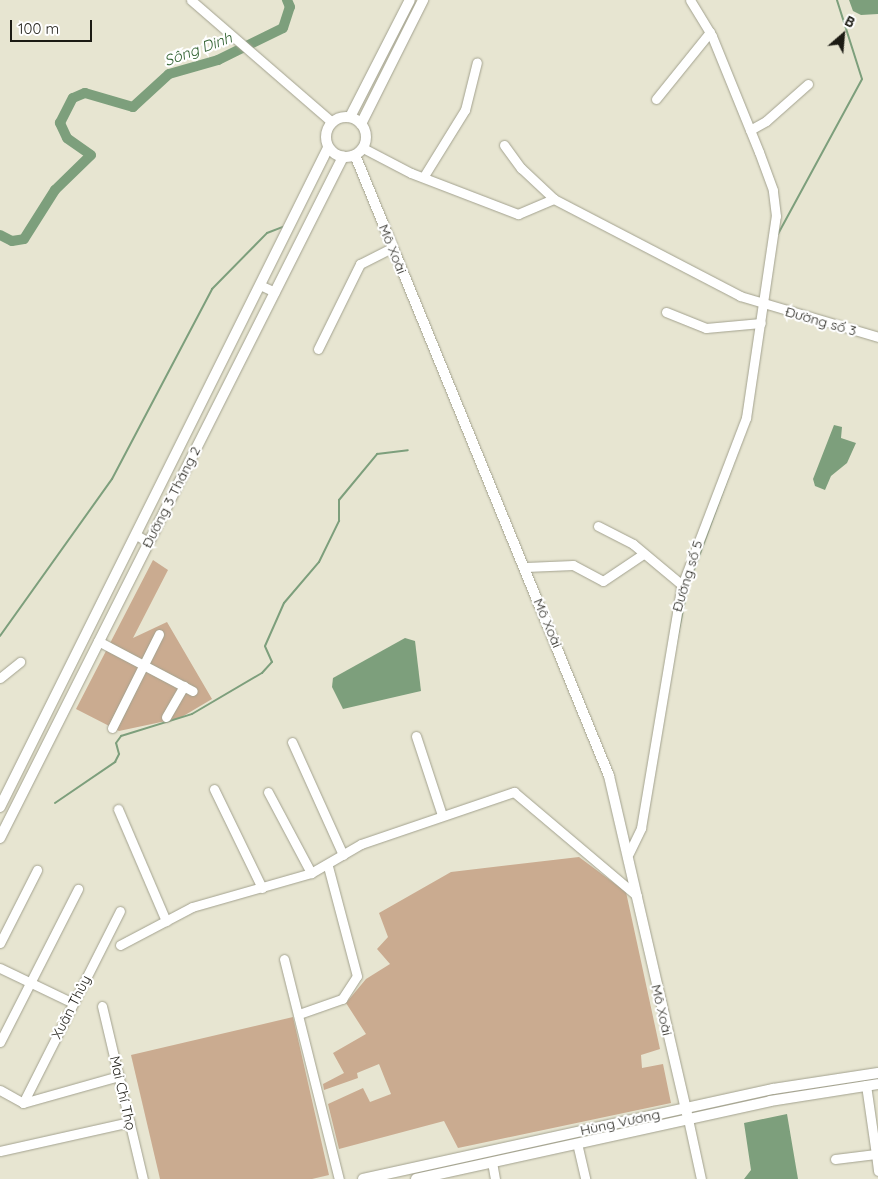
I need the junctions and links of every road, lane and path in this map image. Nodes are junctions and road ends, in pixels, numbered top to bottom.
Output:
1 (191, 0) edge
2 (410, 0) edge
3 (423, 0) edge
4 (691, 0) edge
5 (710, 32) junction
6 (477, 62) dead end
7 (808, 84) dead end
8 (656, 99) dead end
9 (350, 117) junction
10 (332, 122) junction
11 (361, 124) junction
12 (750, 130) junction
13 (504, 145) dead end
14 (328, 148) junction
15 (359, 152) junction
16 (343, 157) junction
17 (424, 176) junction
18 (554, 199) junction
19 (392, 248) junction
20 (262, 286) junction
21 (275, 292) junction
22 (764, 304) junction
23 (666, 312) dead end
24 (761, 323) junction
25 (878, 337) edge
26 (318, 349) dead end
27 (598, 526) dead end
28 (138, 536) junction
29 (148, 542) junction
30 (643, 554) junction
31 (526, 567) junction
32 (682, 585) junction
33 (159, 634) dead end
34 (98, 641) junction
35 (20, 662) dead end
36 (144, 665) junction
37 (0, 678) edge
38 (184, 686) junction
39 (194, 691) dead end
40 (166, 717) dead end
41 (112, 728) dead end
42 (416, 736) dead end
43 (34, 737) junction
44 (47, 742) junction
45 (292, 742) dead end
46 (214, 789) dead end
47 (268, 792) dead end
48 (0, 807) edge
49 (118, 809) dead end
50 (442, 816) junction
51 (0, 838) edge
52 (629, 853) junction
53 (342, 855) junction
54 (328, 866) junction
55 (37, 870) dead end
56 (311, 873) junction
57 (262, 888) junction
58 (78, 889) dead end
59 (638, 896) junction
60 (120, 911) dead end
61 (166, 921) junction
62 (0, 943) edge
63 (120, 945) dead end
64 (284, 959) dead end
65 (0, 968) edge
66 (31, 982) junction
67 (73, 1003) junction
68 (102, 1006) dead end
69 (299, 1014) junction
70 (0, 1042) edge
71 (878, 1073) edge
72 (119, 1076) junction
73 (878, 1084) edge
74 (866, 1085) junction
75 (0, 1090) edge
76 (23, 1102) junction
77 (687, 1113) junction
78 (130, 1122) junction
79 (577, 1143) junction
80 (0, 1151) edge
81 (876, 1154) junction
82 (835, 1159) dead end
83 (492, 1162) junction
84 (878, 1171) edge
85 (446, 1176) edge
86 (143, 1179) edge
87 (339, 1179) edge
88 (363, 1179) edge
89 (416, 1179) edge
90 (495, 1179) edge
91 (584, 1179) edge
92 (700, 1179) edge

1 - 10 street
2 - 9 main road
3 - 11 main road
4 - 5 street, Đường số 5
5 - 8 street
5 - 12 street, Đường số 5
6 - 17 street
7 - 12 street
9 - 10 main road
9 - 11 main road
10 - 14 main road
11 - 15 main road
12 - 22 street, Đường số 5
13 - 18 street, Đường số 3
14 - 16 main road
14 - 20 main road, Đường 3 Tháng 2
15 - 16 main road
15 - 17 street
15 - 19 main road, Mô Xoài
16 - 21 main road, Đường 3 Tháng 2
17 - 18 street
18 - 22 street, Đường số 3
19 - 26 street
19 - 31 main road, Mô Xoài
20 - 21 street
20 - 28 main road, Đường 3 Tháng 2
21 - 29 main road, Đường 3 Tháng 2
22 - 24 street, Đường số 5
22 - 25 street, Đường số 3
23 - 24 street
24 - 32 street, Đường số 5
27 - 30 street
28 - 29 street
28 - 43 main road, Đường 3 Tháng 2
29 - 34 main road, Đường 3 Tháng 2
30 - 31 street
30 - 32 street
31 - 52 main road, Mô Xoài
32 - 52 street, Đường số 5
33 - 36 street
34 - 36 street
34 - 44 main road, Đường 3 Tháng 2
35 - 37 street
36 - 38 street
36 - 41 street
38 - 39 street
38 - 40 street
42 - 50 street
43 - 44 street
43 - 48 main road, Đường 3 Tháng 2
44 - 51 main road, Đường 3 Tháng 2
45 - 53 street
46 - 57 street
47 - 56 street
49 - 61 street
50 - 53 street
50 - 59 street
52 - 59 main road, Mô Xoài
53 - 54 street
54 - 56 street
54 - 69 street
55 - 62 street
56 - 57 street
57 - 61 street
58 - 66 street
59 - 77 main road, Mô Xoài
60 - 67 street, Xuân Thủy
61 - 63 street
64 - 69 street
65 - 66 street
66 - 67 street
66 - 70 street
67 - 76 street, Xuân Thủy
68 - 72 street, Mai Chí Thọ
69 - 87 street
71 - 77 main road, Hùng Vương
72 - 76 street
72 - 78 street, Mai Chí Thọ
73 - 74 main road, Hùng Vương
74 - 77 main road, Hùng Vương
74 - 81 street
75 - 76 street
77 - 79 main road, Hùng Vương
77 - 88 main road, Hùng Vương
77 - 92 street
78 - 80 street
78 - 86 street, Mai Chí Thọ
79 - 83 main road, Hùng Vương
79 - 91 street
81 - 82 street
81 - 84 street
83 - 85 main road, Hùng Vương
83 - 90 street
85 - 89 main road, Hùng Vương

